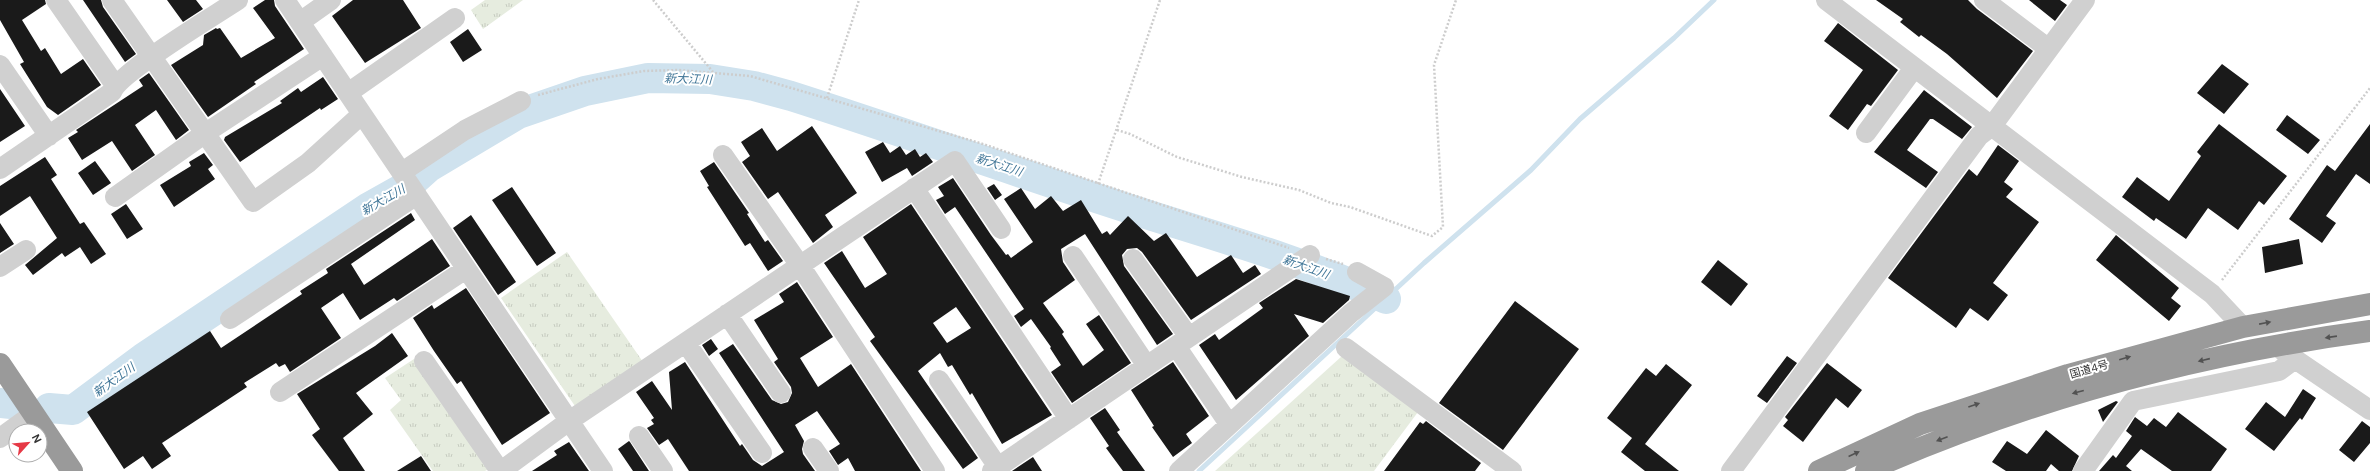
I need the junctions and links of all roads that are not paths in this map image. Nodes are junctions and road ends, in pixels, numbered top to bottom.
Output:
1 (56, 0) edge
2 (112, 0) edge
3 (238, 0) edge
4 (285, 0) edge
5 (331, 0) edge
6 (1984, 0) edge
7 (2085, 0) edge
8 (1839, 4) edge
9 (455, 18) dead end
10 (300, 22) junction
11 (2049, 49) junction
12 (324, 56) junction
13 (151, 57) junction
14 (0, 65) edge
15 (1914, 68) junction
16 (115, 85) junction
17 (348, 93) junction
18 (521, 101) dead end
19 (365, 117) junction
20 (1992, 126) junction
21 (1866, 133) dead end
22 (204, 134) junction
23 (49, 136) junction
24 (723, 155) dead end
25 (0, 169) edge
26 (409, 183) junction
27 (914, 188) junction
28 (115, 197) dead end
29 (1001, 229) dead end
30 (26, 250) dead end
31 (1310, 255) dead end
32 (1072, 256) dead end
33 (1132, 259) dead end
34 (799, 264) junction
35 (0, 267) edge
36 (466, 269) junction
37 (1371, 280) dead end
38 (2370, 304) edge
39 (726, 314) junction
40 (230, 319) dead end
41 (2243, 327) junction
42 (2370, 331) edge
43 (1182, 342) junction
44 (686, 343) junction
45 (2273, 345) junction
46 (1346, 348) dead end
47 (2295, 359) junction
48 (424, 361) dead end
49 (0, 364) edge
50 (1147, 366) junction
51 (939, 380) dead end
52 (280, 392) dead end
53 (781, 393) dead end
54 (2370, 410) edge
55 (33, 414) junction
56 (1068, 419) junction
57 (570, 421) junction
58 (1229, 424) junction
59 (639, 436) dead end
60 (0, 438) edge
61 (813, 448) dead end
62 (762, 453) dead end
63 (994, 470) edge
64 (72, 471) edge
65 (501, 471) edge
66 (604, 471) edge
67 (663, 471) edge
68 (829, 471) edge
69 (935, 471) edge
70 (1179, 471) edge
71 (1512, 471) edge
72 (1731, 471) edge
73 (1819, 471) edge
74 (1866, 471) edge
75 (2083, 471) edge

1 - 16 street
2 - 13 street
3 - 13 street
4 - 10 street
5 - 10 street
6 - 11 street
7 - 11 street
8 - 15 street
9 - 17 street
10 - 12 street
11 - 20 street
12 - 17 street
12 - 22 street
13 - 16 street
13 - 22 street
14 - 23 street
15 - 20 street
15 - 21 street
16 - 23 street
17 - 19 street
18 - 26 street
19 - 22 street
19 - 26 street
20 - 41 street
20 - 72 street
22 - 28 street
23 - 25 street
24 - 34 street
26 - 36 street
26 - 40 street
27 - 29 street
27 - 34 street
27 - 56 street
30 - 35 street
31 - 43 street
32 - 50 street
33 - 43 street
34 - 39 street
34 - 69 street
36 - 52 street
36 - 57 street
37 - 58 street
41 -> 38 highway, 国道4号
39 - 44 street
39 - 53 street
73 -> 41 highway, 国道4号
42 -> 45 highway, 国道4号
43 - 50 street
43 - 58 street
44 - 57 street
44 - 62 street
45 - 47 street
45 -> 74 highway, 国道4号
46 - 71 street
47 - 54 street
47 - 75 street
48 - 65 street
49 - 55 highway
50 - 56 street
51 - 63 street
55 - 60 street
55 - 64 highway
56 - 63 street
57 - 65 street
57 - 66 street
58 - 70 street
59 - 67 street
61 - 68 street

